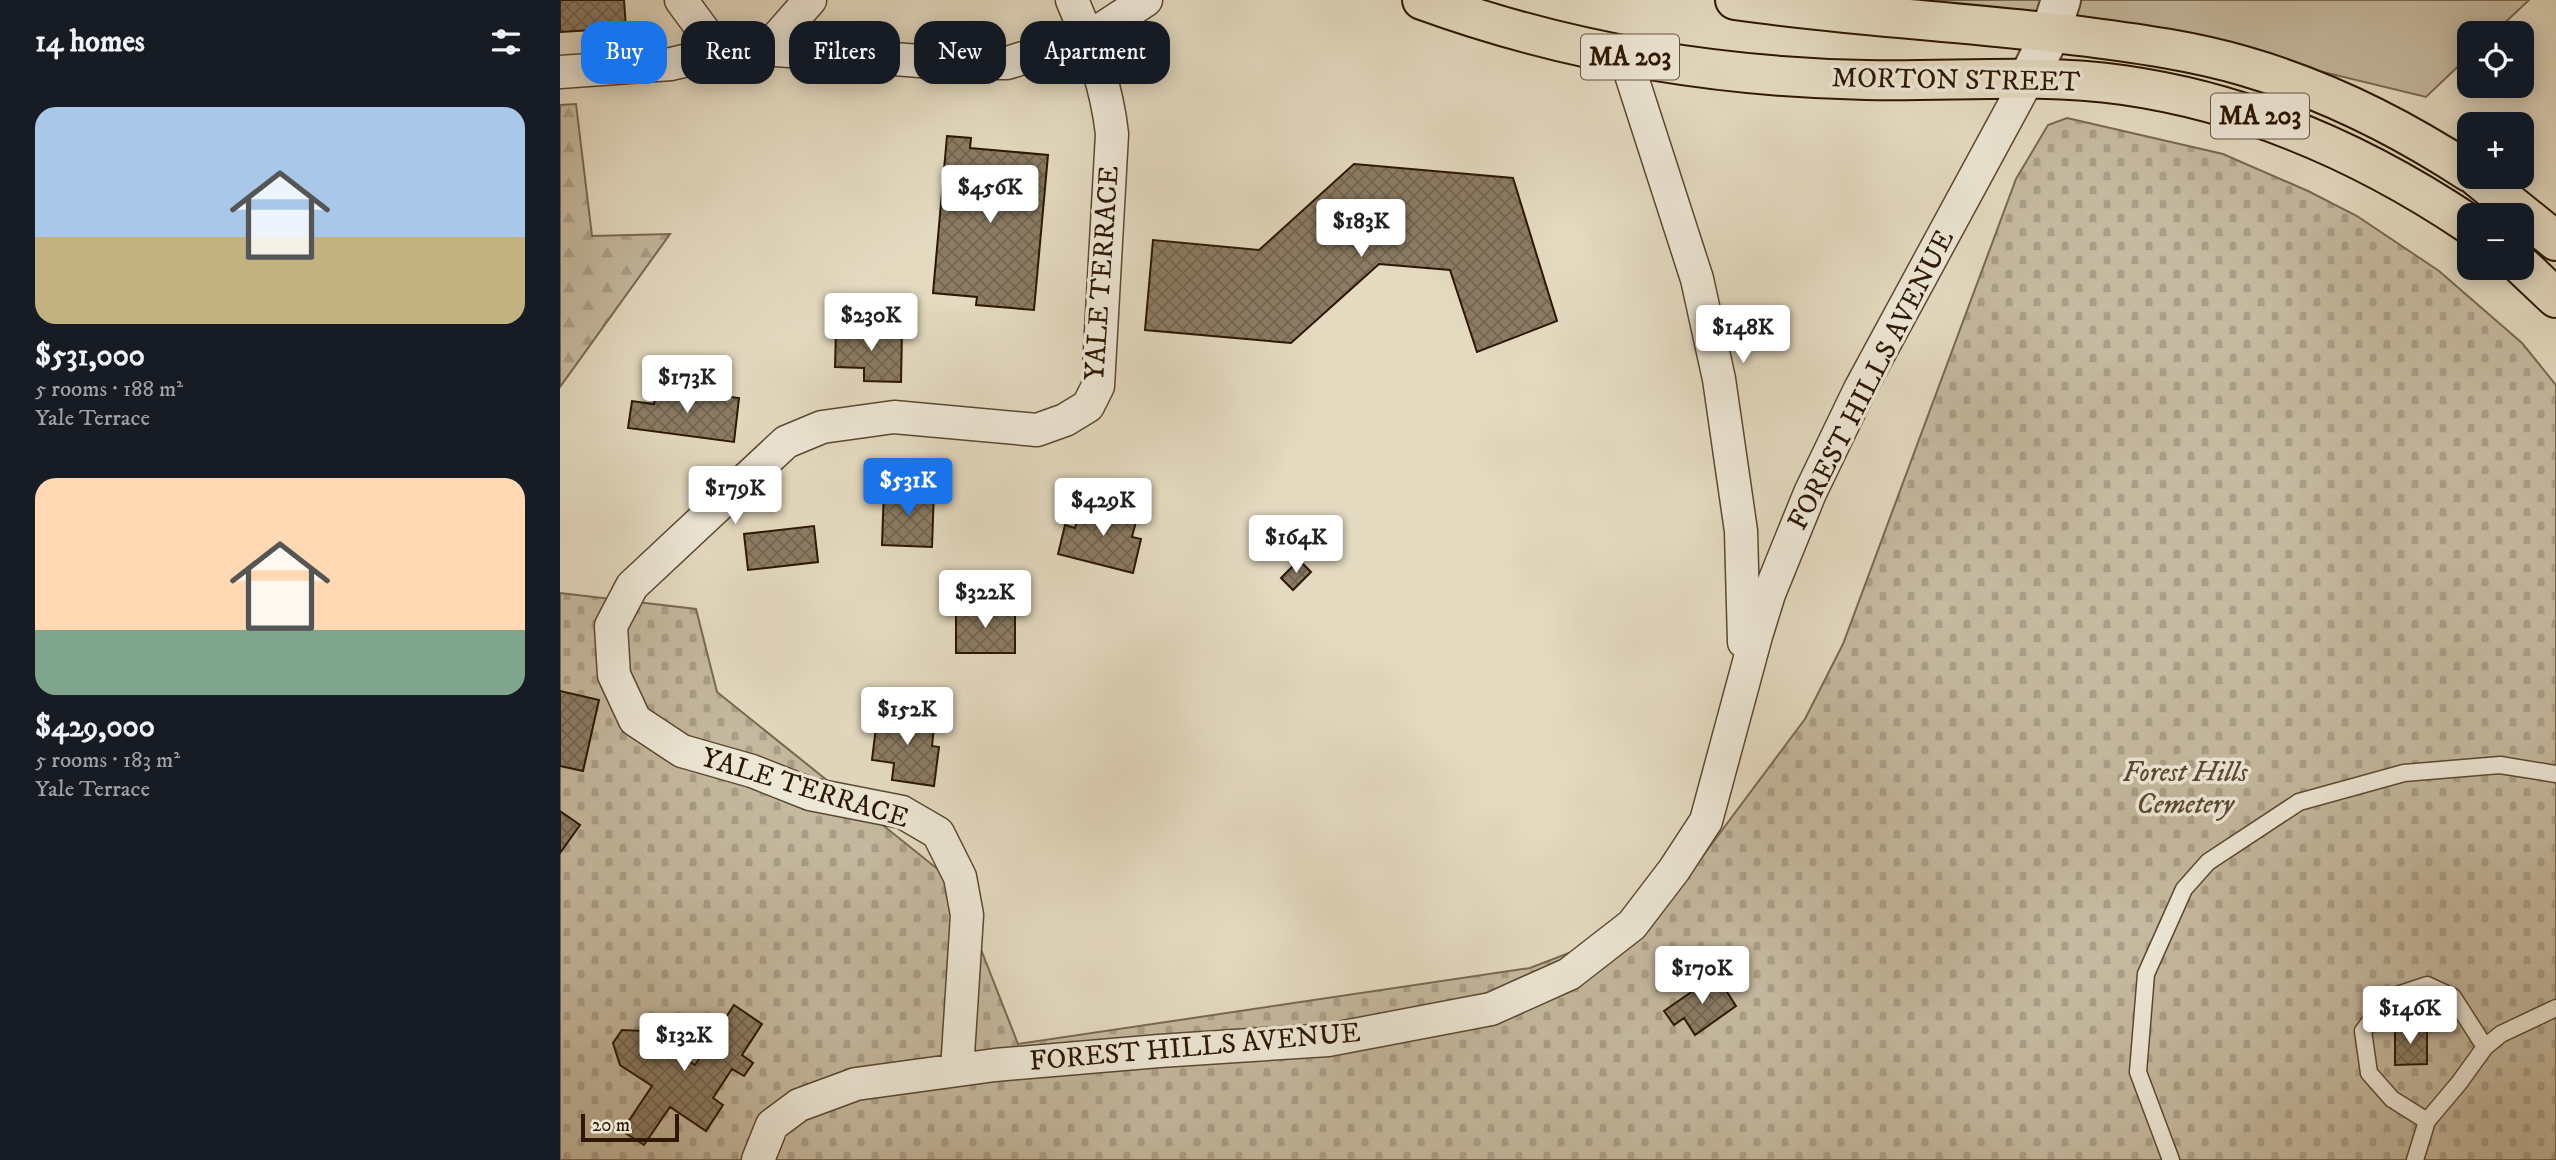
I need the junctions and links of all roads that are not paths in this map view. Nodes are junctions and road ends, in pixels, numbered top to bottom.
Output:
1 (681, 0) edge
2 (810, 0) edge
3 (1072, 0) edge
4 (1146, 0) edge
5 (1422, 0) edge
6 (1735, 0) edge
7 (2056, 16) edge
8 (696, 21) edge
9 (1081, 21) edge
10 (1114, 21) edge
11 (775, 40) edge
12 (775, 49) edge
13 (1625, 56) junction
14 (1020, 59) edge
15 (681, 62) edge
16 (560, 72) edge
17 (2028, 79) junction
18 (1102, 84) edge
19 (2457, 165) edge
20 (2492, 189) edge
21 (2457, 216) edge
22 (2556, 241) edge
23 (2534, 277) edge
24 (2556, 298) edge
25 (1740, 692) junction
26 (2556, 774) edge
27 (2556, 1008) edge
28 (2486, 1047) junction
29 (957, 1070) junction
30 (2427, 1121) junction
31 (758, 1160) edge
32 (2171, 1160) edge
33 (2415, 1160) edge

1 - 8 street
2 - 11 street
3 - 9 street, YALE TERRACE
4 - 10 street
5 - 13 highway, MORTON STREET / MA 203
6 - 7 highway, MORTON STREET / MA 203
7 - 17 street
7 - 19 highway, MORTON STREET / MA 203
12 - 14 street
13 - 17 highway, MORTON STREET / MA 203
13 - 25 street, FOREST HILLS AVENUE
15 - 16 street
17 - 21 highway, MORTON STREET / MA 203
17 - 25 street, FOREST HILLS AVENUE
18 - 29 street, YALE TERRACE
20 - 22 highway
23 - 24 highway
25 - 29 street, FOREST HILLS AVENUE
26 - 32 lane
27 - 28 lane
28 - 30 lane
28 - 30 lane
29 - 31 street, FOREST HILLS AVENUE
30 - 33 lane

